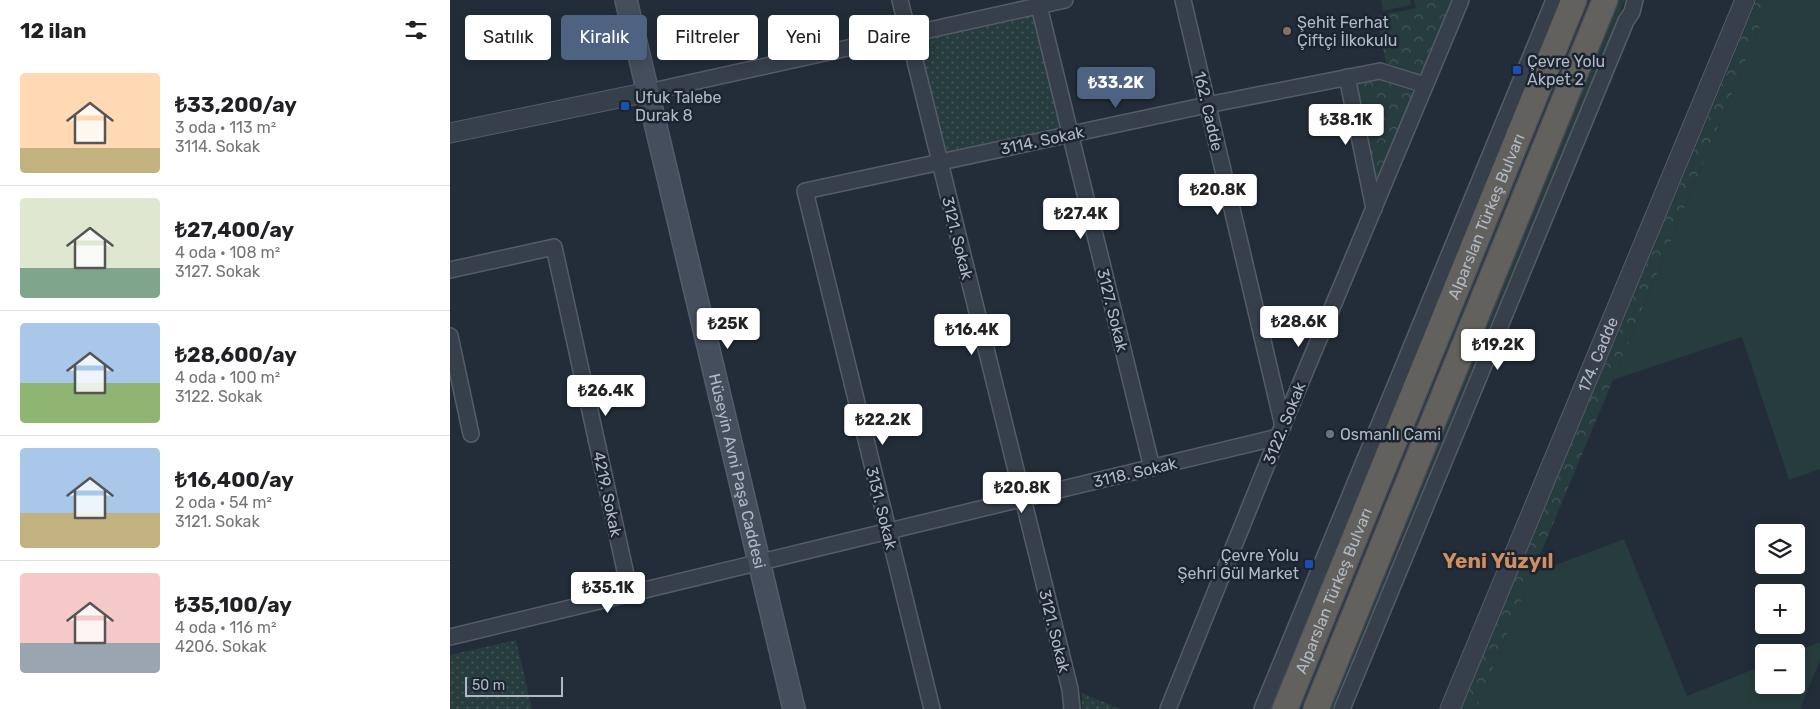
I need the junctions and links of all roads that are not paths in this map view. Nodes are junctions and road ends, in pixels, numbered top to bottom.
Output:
1 (626, 0) edge
2 (900, 0) edge
3 (1065, 0) edge
4 (1182, 0) edge
5 (1461, 0) edge
6 (1554, 0) edge
7 (1574, 0) edge
8 (1605, 0) edge
9 (1634, 0) edge
10 (1745, 0) edge
11 (1039, 6) junction
12 (903, 15) edge
13 (929, 30) edge
14 (849, 48) edge
15 (914, 60) edge
16 (1347, 77) junction
17 (1425, 86) junction
18 (648, 92) junction
19 (1207, 105) junction
20 (450, 133) edge
21 (1071, 134) junction
22 (940, 162) junction
23 (804, 191) joint
24 (1374, 209) junction
25 (450, 270) edge
26 (450, 336) edge
27 (1281, 432) junction
28 (472, 434) dead end
29 (1152, 468) junction
30 (1023, 499) junction
31 (888, 531) junction
32 (759, 562) junction
33 (630, 593) junction
34 (450, 637) edge
35 (794, 709) edge
36 (932, 709) edge
37 (1072, 709) edge
38 (1168, 709) edge
39 (1262, 709) edge
40 (1285, 709) edge
41 (1316, 709) edge
42 (1342, 709) edge
43 (1450, 709) edge

1 - 18 main road, Hüseyin Avni Paşa Caddesi
2 - 12 street, 3121. Sokak
3 - 11 street
4 - 19 street, 162. Cadde
5 - 17 street, 3122. Sokak
6 - 39 street
7 - 40 highway, Alparslan Türkeş Bulvarı
8 - 41 highway, Alparslan Türkeş Bulvarı
9 - 42 street
10 - 43 street, 174. Cadde
11 - 13 street
11 - 21 street, 3127. Sokak
14 - 18 street
15 - 22 street, 3121. Sokak
16 - 17 street, 3114. Sokak
16 - 19 street, 3114. Sokak
16 - 24 street
17 - 24 street, 3122. Sokak
18 - 20 street
18 - 32 main road, Hüseyin Avni Paşa Caddesi
19 - 21 street, 3114. Sokak
19 - 27 street, 162. Cadde
21 - 22 street, 3114. Sokak
21 - 29 street, 3127. Sokak
22 - 23 street, 3114. Sokak
22 - 30 street, 3121. Sokak
23 - 31 street, 3131. Sokak
24 - 27 street, 3122. Sokak
25 - 33 street, 4219. Sokak
26 - 28 street
27 - 29 street, 3118. Sokak
27 - 38 street, 3122. Sokak
29 - 30 street, 3118. Sokak
30 - 31 street, 3118. Sokak
30 - 37 street, 3121. Sokak
31 - 32 street, 3118. Sokak
31 - 36 street, 3131. Sokak
32 - 33 street, 3118. Sokak
32 - 35 main road, Hüseyin Avni Paşa Caddesi
33 - 34 street, 3118. Sokak

